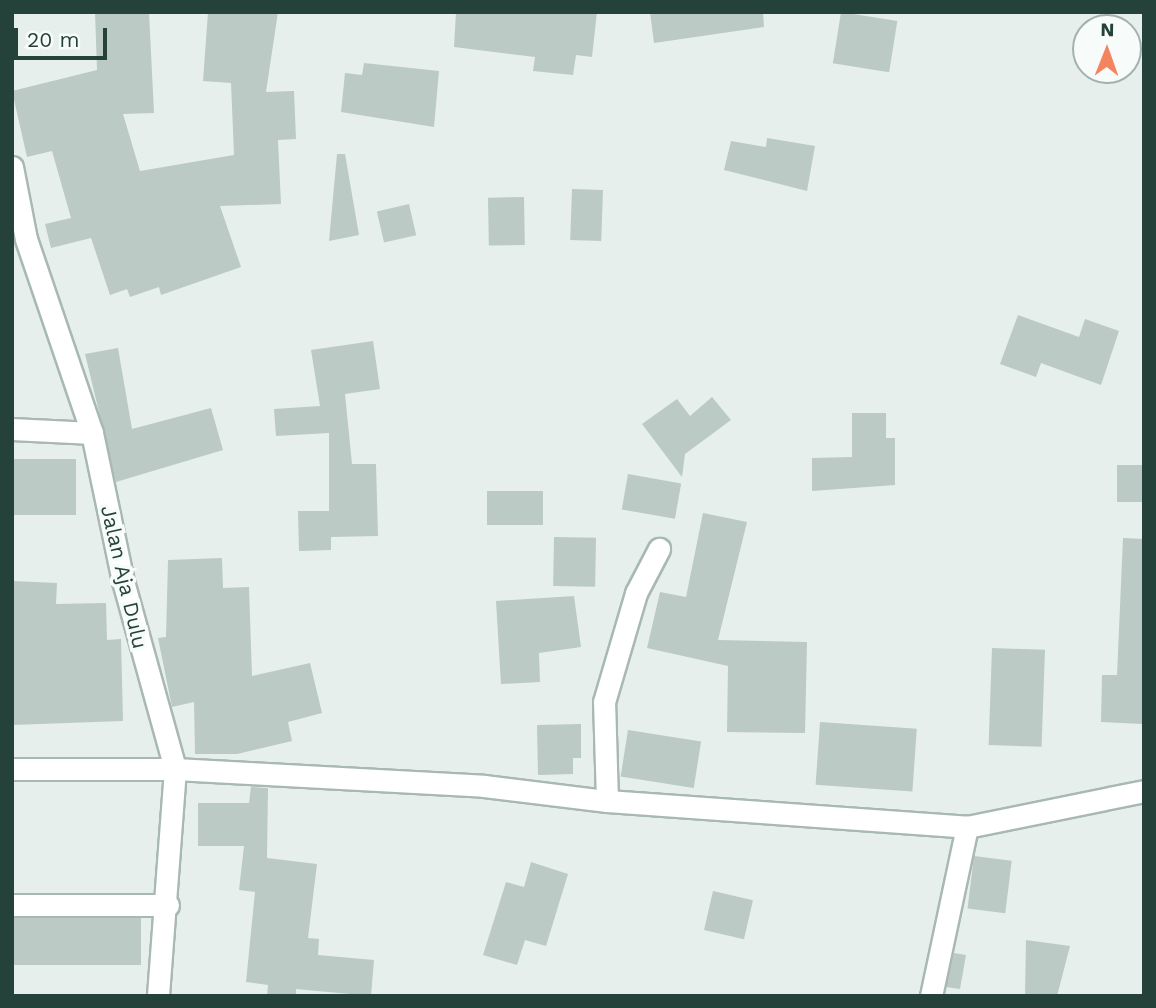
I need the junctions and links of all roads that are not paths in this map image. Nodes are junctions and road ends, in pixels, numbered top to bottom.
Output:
1 (12, 167) edge
2 (12, 429) edge
3 (92, 433) junction
4 (659, 549) dead end
5 (12, 769) edge
6 (175, 769) junction
7 (1144, 791) edge
8 (607, 802) junction
9 (967, 827) junction
10 (12, 905) edge
11 (168, 905) junction
12 (159, 996) edge
13 (931, 996) edge

1 - 3 street, Jalan Aja Dulu
2 - 3 street
3 - 6 street, Jalan Aja Dulu
4 - 8 street
5 - 6 street
6 - 8 street
6 - 11 street, Jalan Aja Dulu
7 - 9 street
8 - 9 street
9 - 13 street
10 - 11 street
11 - 12 street, Jalan Aja Dulu

